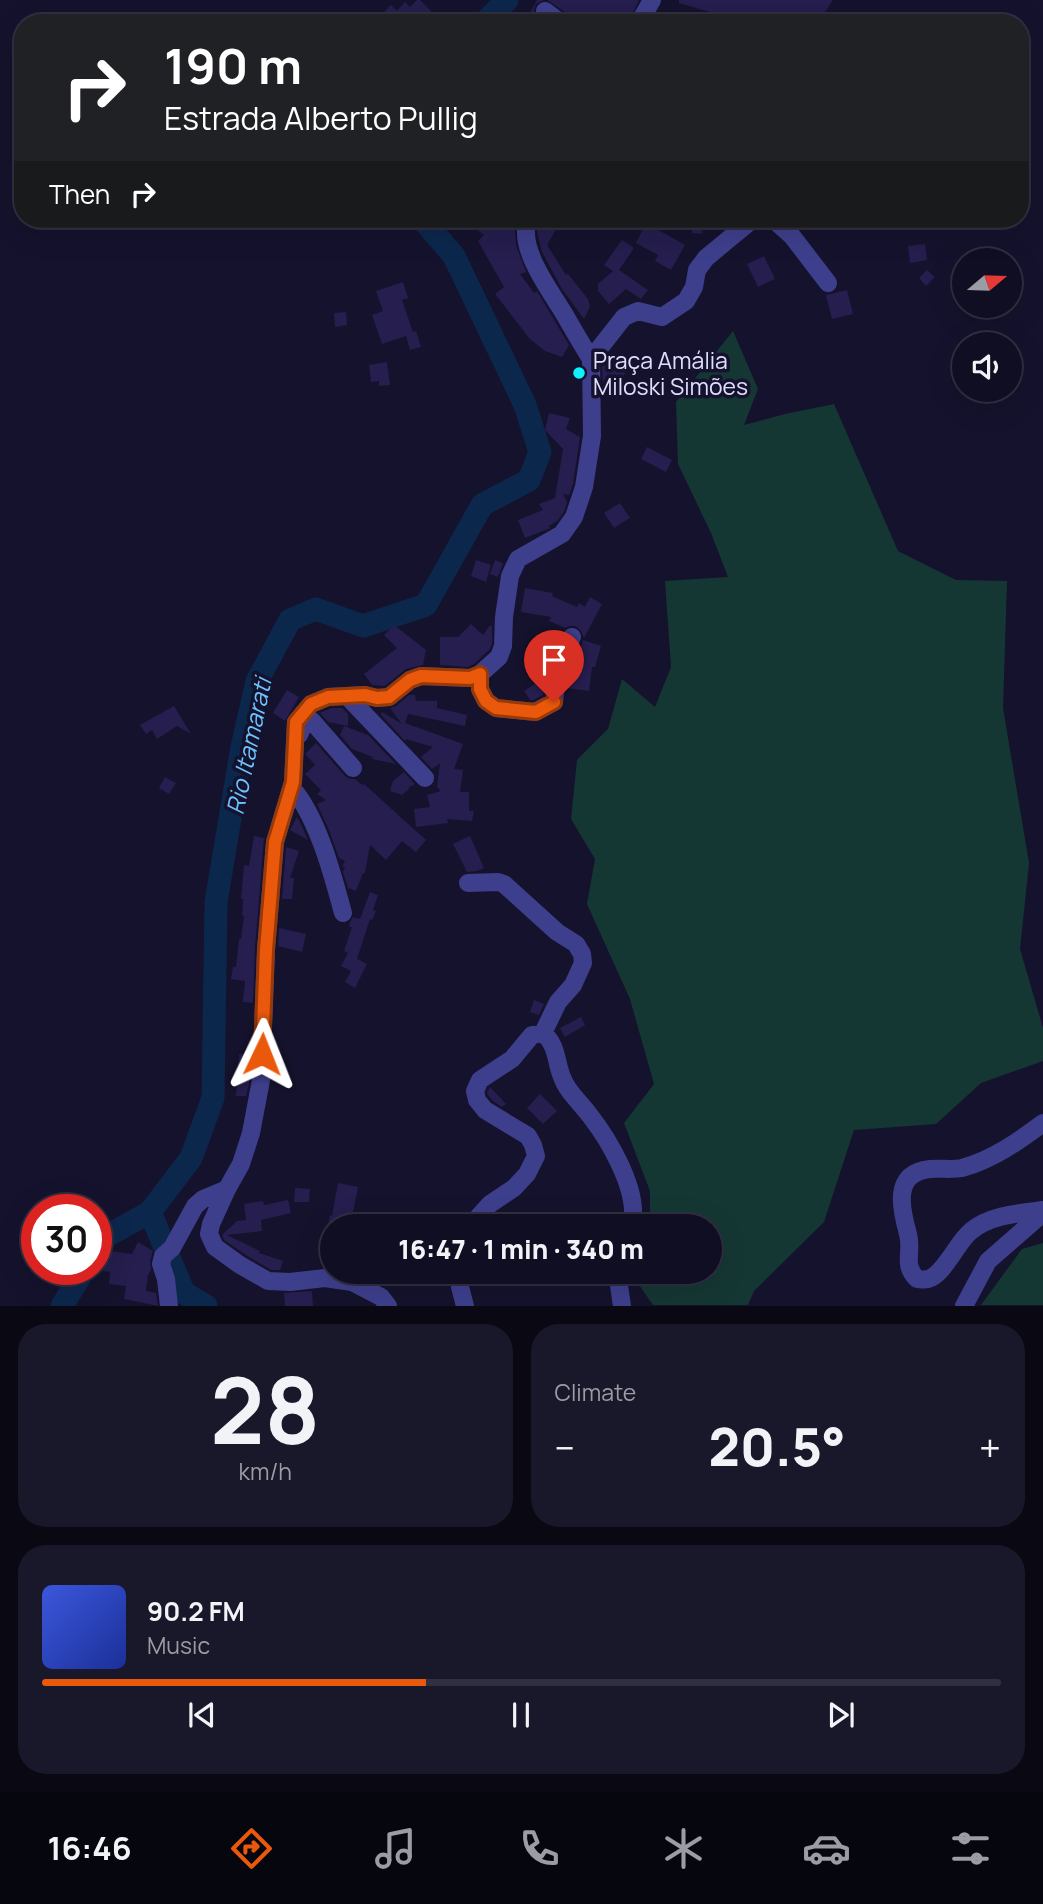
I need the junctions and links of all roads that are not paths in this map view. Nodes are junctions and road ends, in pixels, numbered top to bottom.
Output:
1 (545, 11) dead end
2 (549, 14) edge
3 (526, 228) edge
4 (741, 228) edge
5 (783, 228) edge
6 (828, 283) dead end
7 (591, 359) junction
8 (572, 638) dead end
9 (480, 674) junction
10 (347, 696) junction
11 (353, 768) dead end
12 (425, 778) dead end
13 (296, 793) junction
14 (275, 842) junction
15 (468, 883) dead end
16 (343, 913) dead end
17 (543, 1033) junction
18 (1043, 1123) edge
19 (227, 1189) junction
20 (1043, 1211) edge
21 (480, 1214) edge
22 (633, 1214) edge
23 (460, 1284) edge
24 (619, 1284) edge
25 (169, 1306) edge
26 (388, 1306) edge
27 (465, 1306) edge
28 (622, 1306) edge
29 (964, 1306) edge

1 - 2 street
3 - 7 street
4 - 7 street
5 - 6 street
7 - 9 street
8 - 9 street
9 - 10 street
10 - 12 street
10 - 14 street
11 - 13 street
13 - 14 street
13 - 16 street
14 - 19 street
15 - 17 street
17 - 21 street
17 - 22 street
18 - 20 street
19 - 25 street
19 - 26 street
20 - 29 street
23 - 27 street
24 - 28 street

